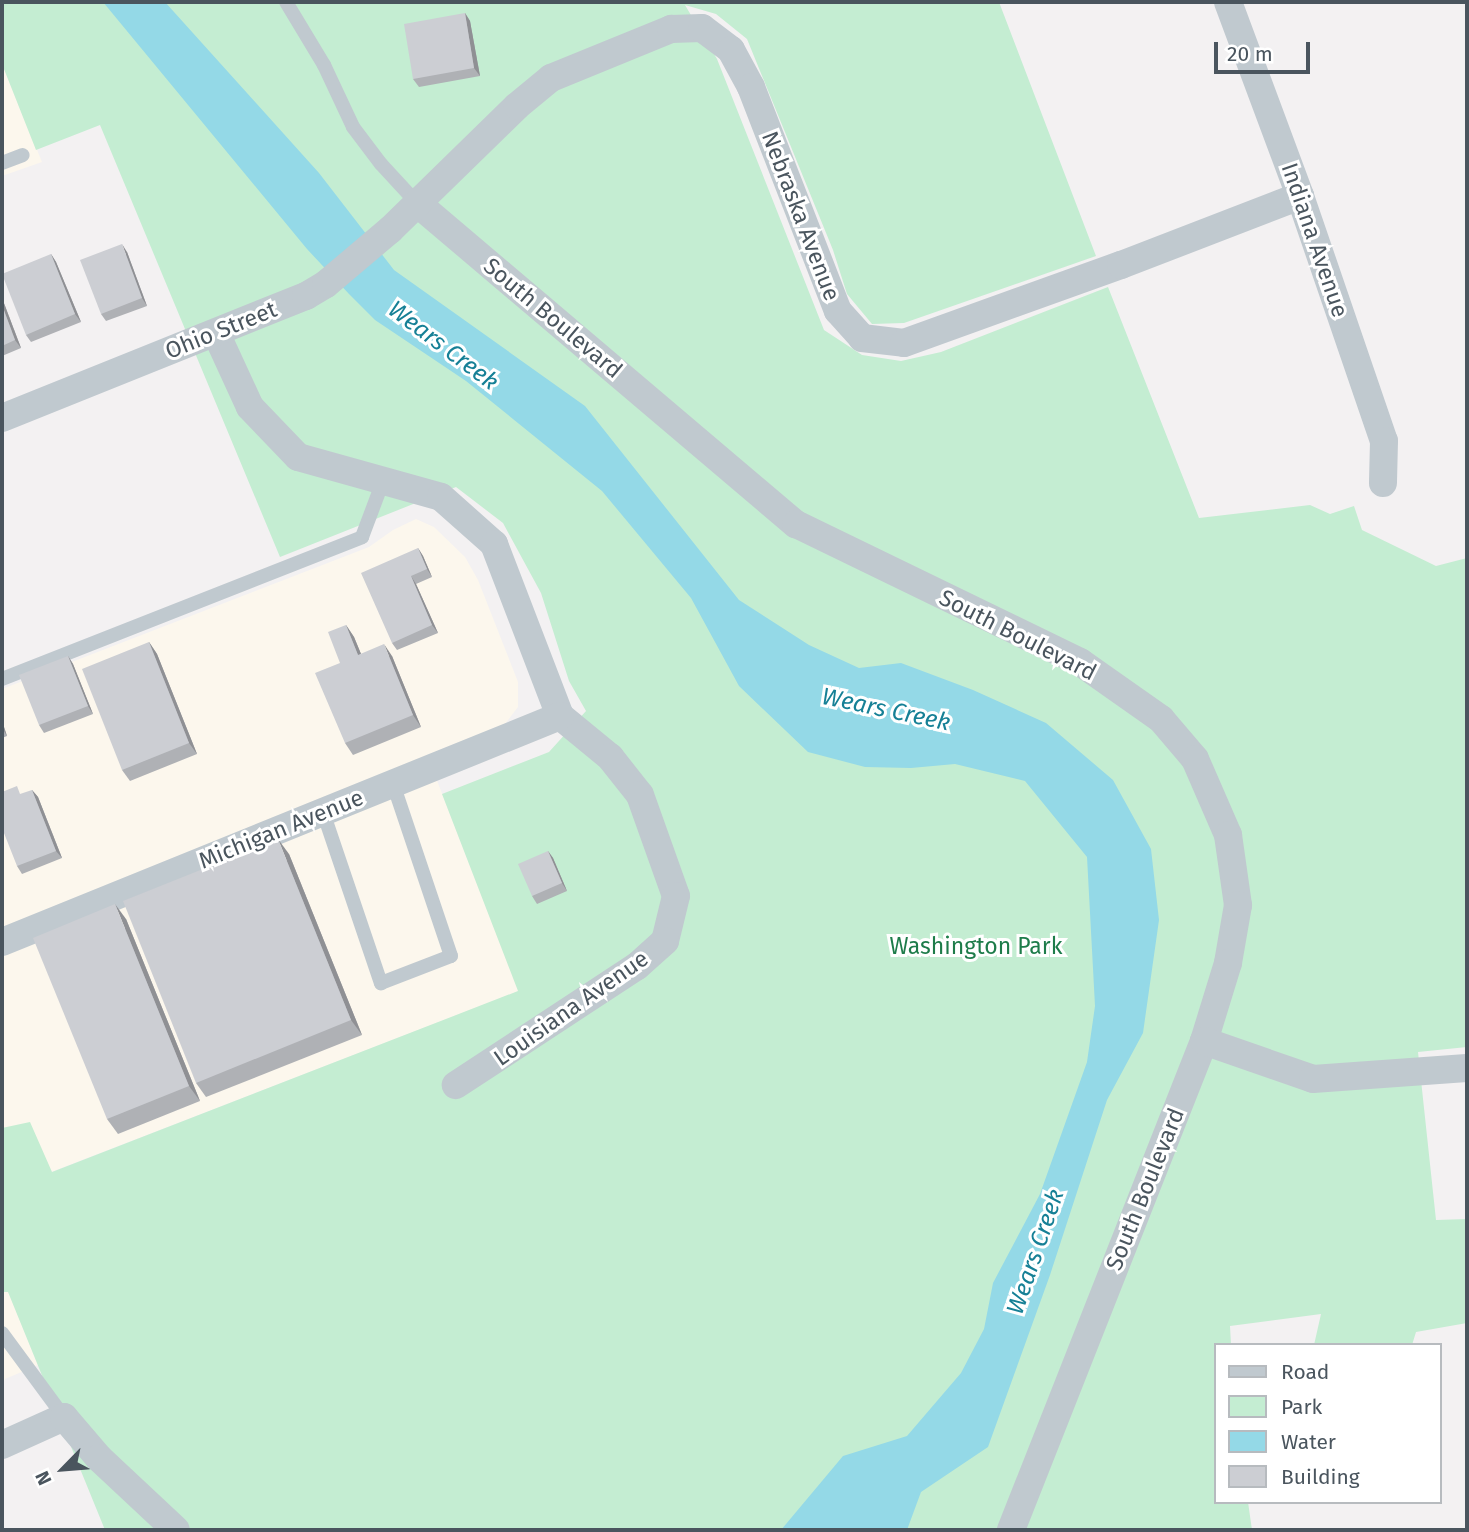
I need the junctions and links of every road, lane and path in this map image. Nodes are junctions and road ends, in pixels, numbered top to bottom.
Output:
1 (286, 2) edge
2 (1228, 2) edge
3 (23, 155) dead end
4 (2, 163) edge
5 (1300, 196) junction
6 (417, 204) junction
7 (216, 333) junction
8 (2, 418) edge
9 (383, 481) junction
10 (1383, 483) dead end
11 (2, 679) edge
12 (560, 716) junction
13 (393, 784) junction
14 (323, 812) junction
15 (2, 942) edge
16 (1204, 1041) junction
17 (1467, 1068) edge
18 (456, 1085) dead end
19 (2, 1333) edge
20 (64, 1417) junction
21 (2, 1445) edge
22 (176, 1530) edge
23 (1011, 1530) edge

1 - 6 lane
2 - 5 street, Indiana Avenue
3 - 4 lane
5 - 6 street, Nebraska Avenue
5 - 10 street, Indiana Avenue
6 - 7 street, Ohio Street
6 - 16 street, South Boulevard
7 - 8 street, Ohio Street
7 - 9 street, Louisiana Avenue
9 - 11 lane
9 - 12 street, Louisiana Avenue
12 - 13 street, Michigan Avenue
12 - 18 street, Louisiana Avenue
13 - 14 street, Michigan Avenue
13 - 14 lane
14 - 15 street, Michigan Avenue
16 - 17 street
16 - 23 street, South Boulevard
19 - 20 lane
20 - 21 street
20 - 22 street

